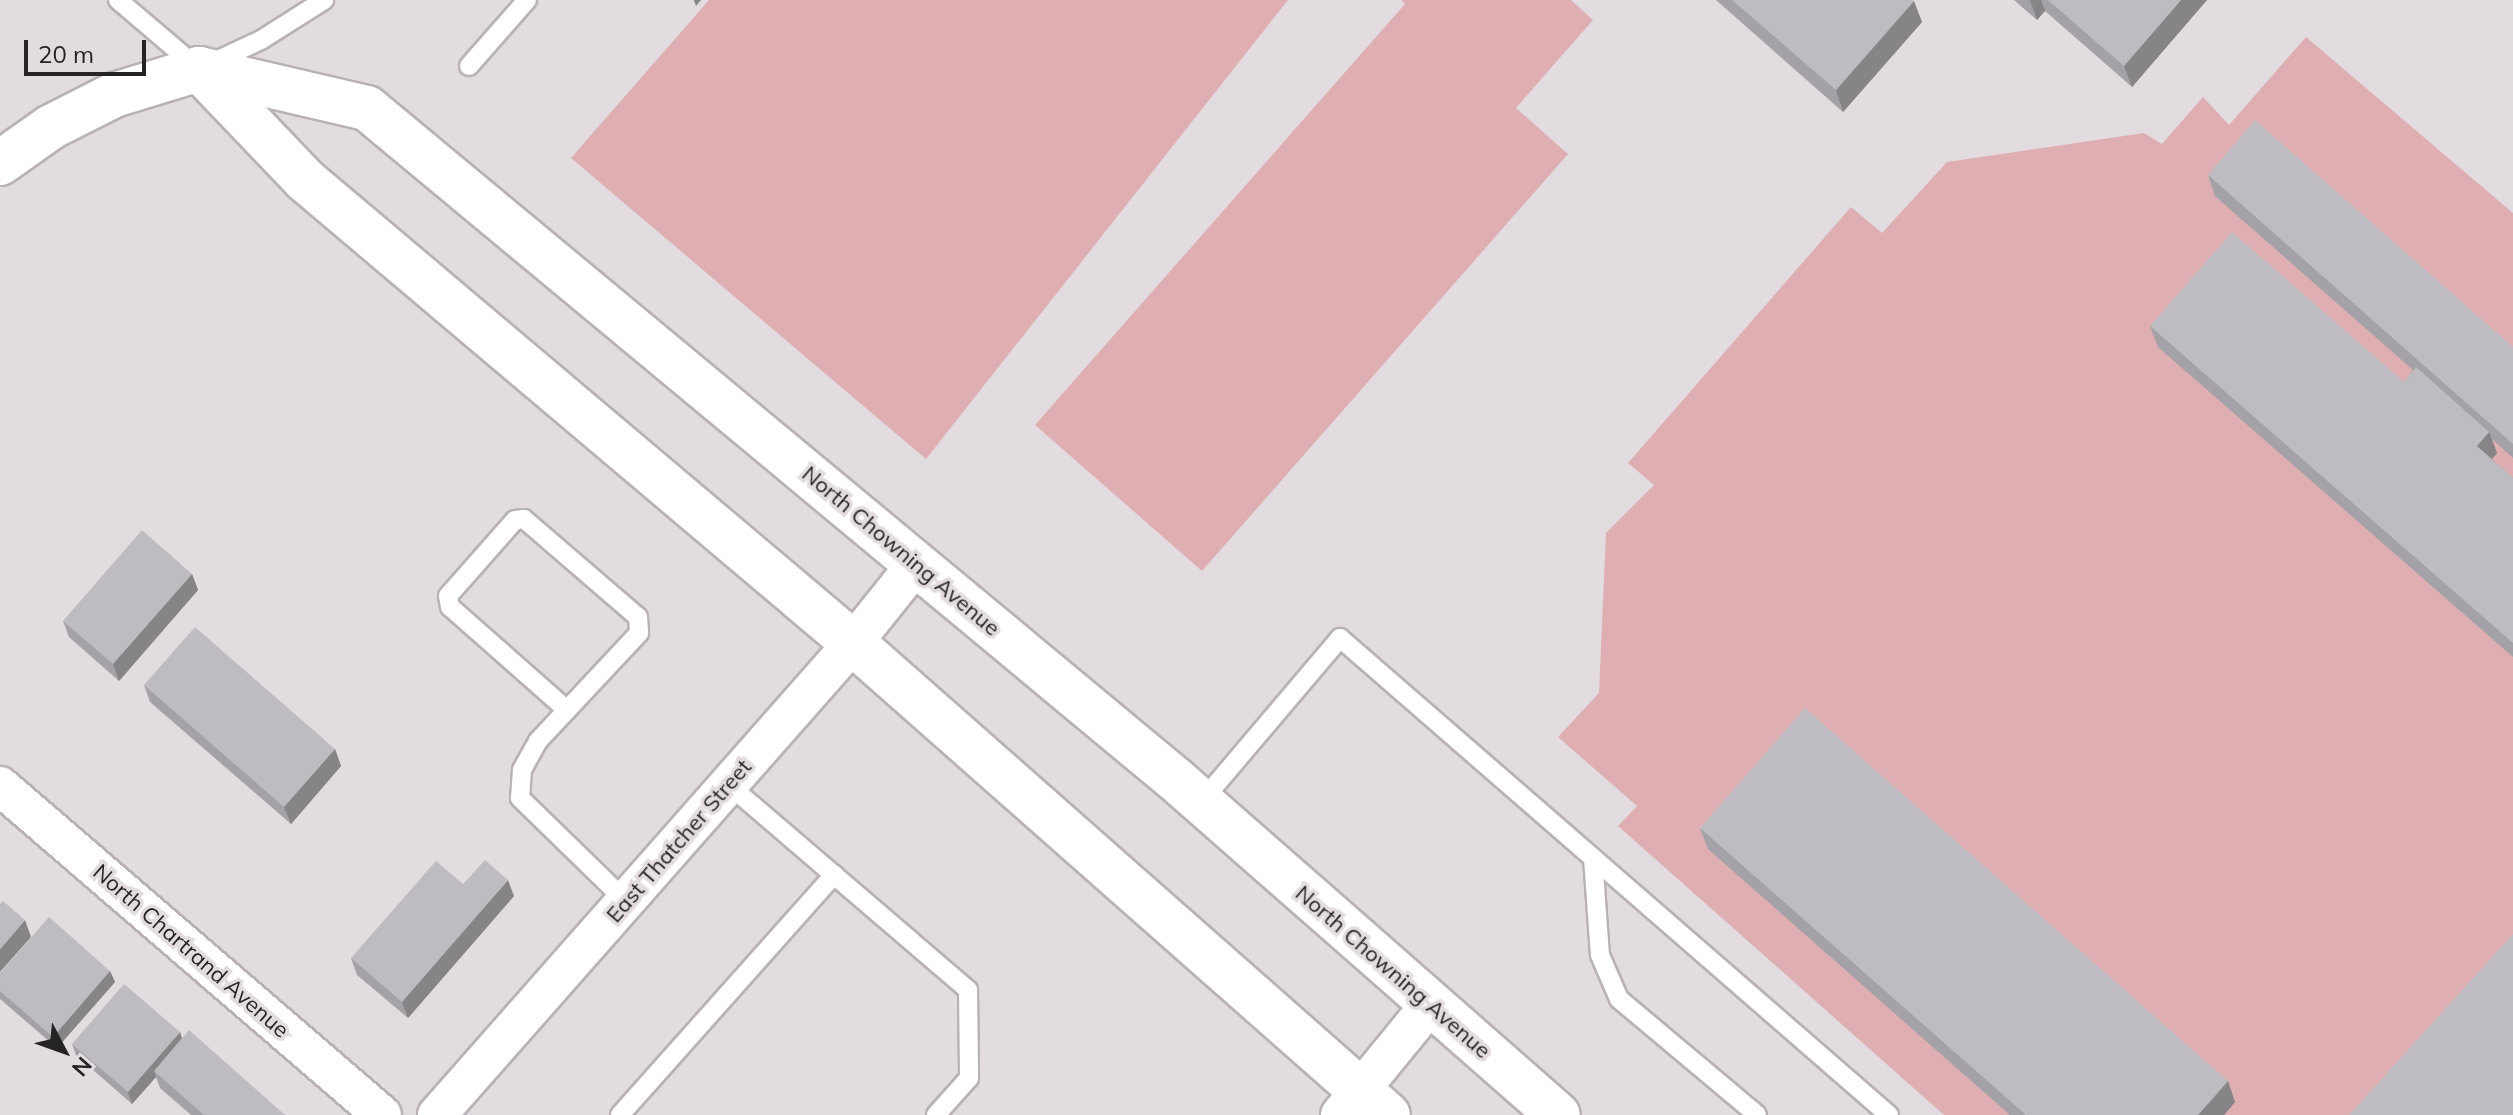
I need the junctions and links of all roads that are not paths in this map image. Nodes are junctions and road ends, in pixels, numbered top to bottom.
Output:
1 (118, 0) edge
2 (324, 0) edge
3 (527, 0) edge
4 (469, 66) dead end
5 (199, 69) junction
6 (0, 163) edge
7 (917, 563) junction
8 (853, 643) junction
9 (567, 710) junction
10 (729, 785) junction
11 (0, 786) edge
12 (1201, 802) junction
13 (1593, 858) junction
14 (834, 875) junction
15 (626, 901) junction
16 (1429, 1006) junction
17 (1363, 1107) edge
18 (382, 1115) edge
19 (437, 1115) edge
20 (620, 1115) edge
21 (936, 1115) edge
22 (1558, 1115) edge
23 (1757, 1115) edge
24 (1889, 1115) edge

1 - 5 lane, North Chowning Avenue
2 - 5 lane
3 - 4 lane
5 - 6 street
5 - 7 street, North Chowning Avenue
5 - 8 street, North Chowning Avenue
7 - 8 street, East Thatcher Street
7 - 12 street, North Chowning Avenue
8 - 10 street, East Thatcher Street
8 - 17 street, North Chowning Avenue
9 - 9 lane
9 - 15 lane
10 - 14 lane
10 - 15 street, East Thatcher Street
11 - 18 street, North Chartrand Avenue
12 - 13 lane
12 - 16 street, North Chowning Avenue
13 - 23 lane
13 - 24 lane
14 - 20 lane
14 - 21 lane
15 - 19 street, East Thatcher Street
16 - 17 street
16 - 22 street, North Chowning Avenue

